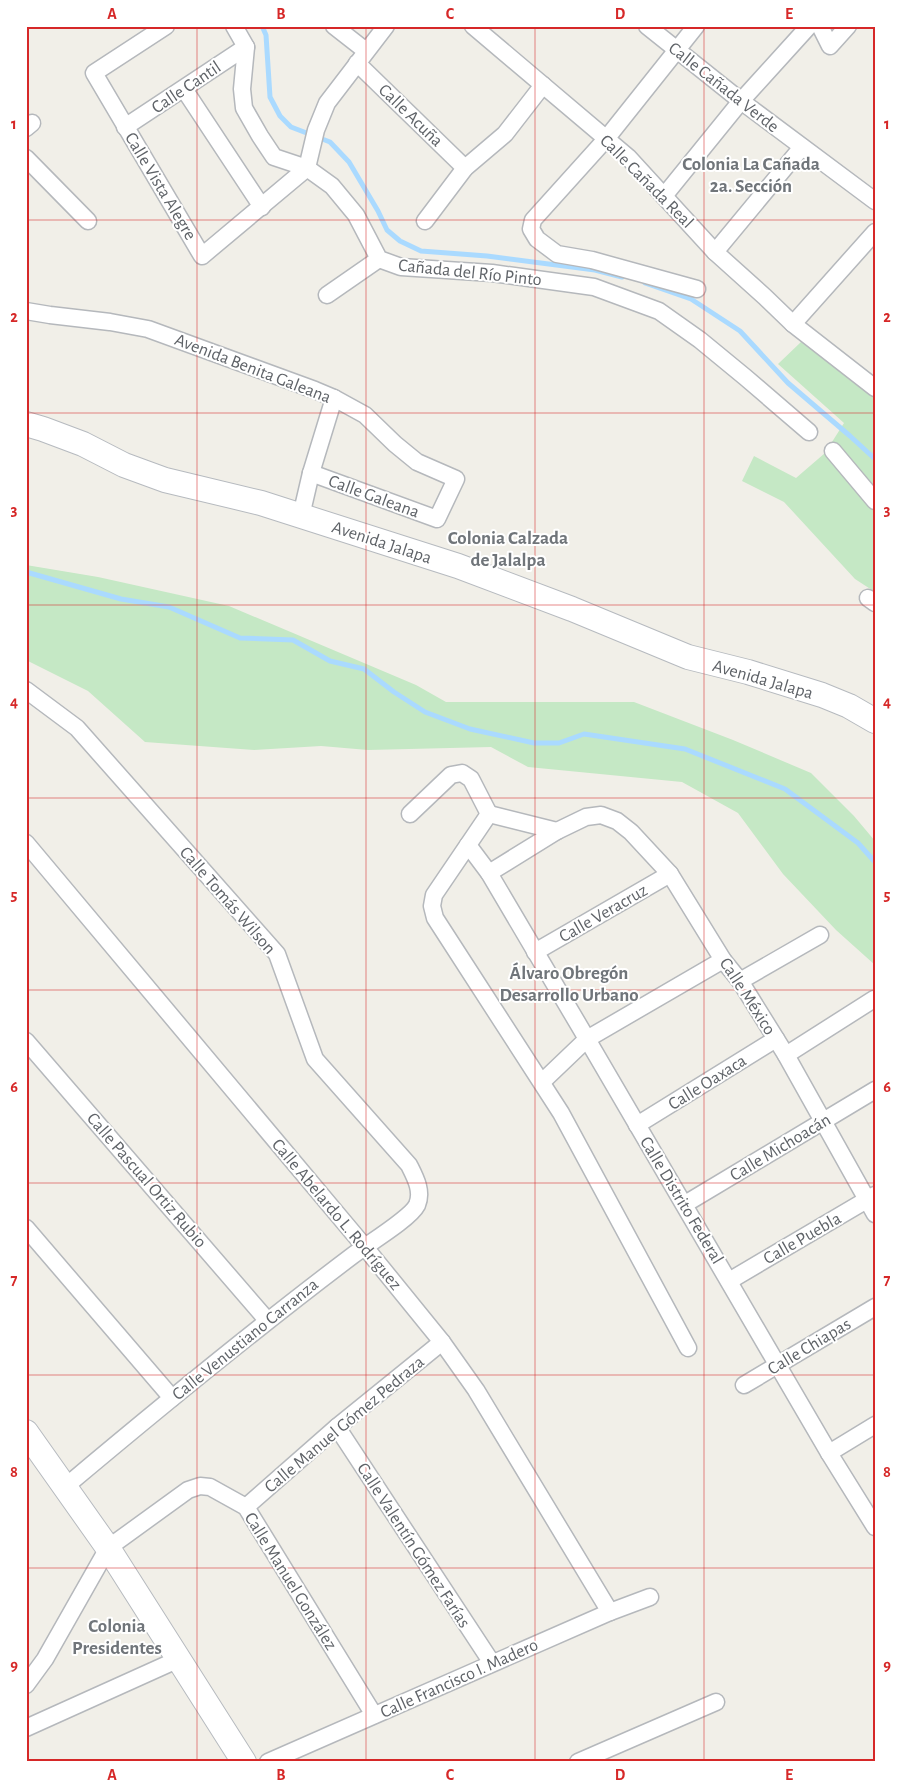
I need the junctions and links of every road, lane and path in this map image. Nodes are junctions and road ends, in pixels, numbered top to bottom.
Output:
1 (166, 26) edge
2 (234, 26) edge
3 (334, 26) edge
4 (386, 26) edge
5 (473, 26) edge
6 (647, 26) edge
7 (696, 26) edge
8 (809, 26) edge
9 (820, 26) edge
10 (848, 26) edge
11 (246, 47) junction
12 (676, 50) junction
13 (362, 57) junction
14 (543, 85) junction
15 (184, 89) junction
16 (741, 101) junction
17 (125, 127) junction
18 (606, 138) junction
19 (802, 146) junction
20 (26, 158) edge
21 (307, 168) junction
22 (465, 168) junction
23 (664, 196) junction
24 (875, 201) edge
25 (262, 206) junction
26 (88, 221) dead end
27 (426, 221) dead end
28 (875, 232) edge
29 (715, 252) junction
30 (379, 260) junction
31 (697, 290) dead end
32 (327, 295) dead end
33 (26, 311) edge
34 (793, 324) junction
35 (875, 388) edge
36 (334, 398) junction
37 (26, 424) edge
38 (809, 432) dead end
39 (834, 451) dead end
40 (311, 473) junction
41 (875, 502) edge
42 (301, 516) junction
43 (437, 520) joint
44 (26, 690) edge
45 (875, 721) edge
46 (410, 814) dead end
47 (490, 814) junction
48 (557, 830) junction
49 (26, 843) edge
50 (468, 845) junction
51 (489, 873) junction
52 (670, 874) junction
53 (820, 934) dead end
54 (535, 952) junction
55 (724, 960) junction
56 (740, 981) junction
57 (874, 999) edge
58 (587, 1039) junction
59 (776, 1039) junction
60 (26, 1041) edge
61 (786, 1055) junction
62 (542, 1082) junction
63 (875, 1090) edge
64 (823, 1121) junction
65 (637, 1125) junction
66 (419, 1190) joint
67 (872, 1203) edge
68 (684, 1204) junction
69 (26, 1228) edge
70 (364, 1246) junction
71 (730, 1281) junction
72 (875, 1307) edge
73 (267, 1320) junction
74 (442, 1342) junction
75 (688, 1348) dead end
76 (778, 1364) junction
77 (744, 1386) dead end
78 (172, 1398) junction
79 (875, 1425) edge
80 (337, 1427) junction
81 (26, 1432) edge
82 (829, 1453) junction
83 (65, 1487) junction
84 (246, 1507) junction
85 (875, 1527) edge
86 (108, 1548) junction
87 (650, 1597) dead end
88 (610, 1612) junction
89 (179, 1659) junction
90 (492, 1663) junction
91 (26, 1685) edge
92 (716, 1702) dead end
93 (374, 1715) junction
94 (26, 1728) edge
95 (244, 1762) edge
96 (268, 1762) edge
97 (578, 1762) edge

1 - 17 street, Calle Vista Alegre
2 - 11 street
3 - 13 street, Calle Acuña
4 - 13 street
5 - 14 street, Calle Cañada Real
6 - 12 street, Calle Cañada Verde
7 - 12 street
8 - 16 street
9 - 10 street
11 - 15 street, Calle Cantil
11 - 21 street, Cañada del Río Pinto
12 - 16 street, Calle Cañada Verde
12 - 18 street
13 - 21 street
13 - 22 street, Calle Acuña
14 - 18 street, Calle Cañada Real
14 - 22 street
15 - 17 street, Calle Cantil
15 - 25 street
16 - 19 street, Calle Cañada Verde
16 - 23 street
17 - 25 street, Calle Vista Alegre
18 - 23 street, Calle Cañada Real
18 - 31 street
19 - 24 street, Calle Cañada Verde
19 - 29 street
20 - 26 street
21 - 25 street, Calle Vista Alegre
21 - 30 street, Cañada del Río Pinto
22 - 27 street
23 - 29 street, Calle Cañada Real
28 - 34 street
29 - 34 street, Calle Cañada Real
30 - 32 street
30 - 38 street, Cañada del Río Pinto
33 - 36 street, Avenida Benita Galeana
34 - 35 street, Calle Cañada Real
36 - 40 street
36 - 43 street, Avenida Benita Galeana
37 - 42 street, Avenida Jalapa
39 - 41 street
40 - 42 street
40 - 43 street, Calle Galeana
42 - 45 street, Avenida Jalapa
44 - 66 street, Calle Tomás Wilson
46 - 47 street
47 - 48 street
47 - 50 street
48 - 51 street
48 - 52 street, Calle México
49 - 70 street, Calle Abelardo L. Rodríguez
50 - 51 street, Calle Distrito Federal
50 - 62 street
51 - 54 street, Calle Distrito Federal
52 - 54 street, Calle Veracruz
52 - 55 street, Calle México
53 - 56 street
54 - 58 street, Calle Distrito Federal
55 - 56 street, Calle México
55 - 58 street
56 - 59 street, Calle México
57 - 61 street
58 - 62 street
58 - 65 street, Calle Distrito Federal
59 - 61 street, Calle México
59 - 65 street, Calle Oaxaca
60 - 73 street, Calle Pascual Ortiz Rubio
61 - 64 street, Calle México
62 - 75 street
63 - 64 street, Calle Michoacán
64 - 67 street, Calle México
64 - 68 street, Calle Michoacán
65 - 68 street, Calle Distrito Federal
66 - 70 street, Calle Venustiano Carranza
67 - 71 street, Calle Puebla
68 - 71 street, Calle Distrito Federal
69 - 78 street
70 - 73 street, Calle Venustiano Carranza
70 - 74 street, Calle Abelardo L. Rodríguez
71 - 76 street, Calle Distrito Federal
72 - 76 street, Calle Chiapas
73 - 78 street, Calle Venustiano Carranza
74 - 80 street, Calle Manuel Gómez Pedraza
74 - 88 street, Calle Abelardo L. Rodríguez
76 - 77 street, Calle Chiapas
76 - 82 street, Calle Distrito Federal
78 - 83 street, Calle Venustiano Carranza
79 - 82 street
80 - 84 street, Calle Manuel Gómez Pedraza
80 - 90 street, Calle Valentín Gómez Farías
81 - 83 street
82 - 85 street, Calle Distrito Federal
83 - 86 street
84 - 86 street, Calle Manuel González
84 - 93 street, Calle Manuel González
86 - 89 street
86 - 91 street
87 - 88 street, Calle Francisco I. Madero
88 - 90 street, Calle Francisco I. Madero
89 - 94 street
89 - 95 street
90 - 93 street, Calle Francisco I. Madero
92 - 97 street
93 - 96 street, Calle Francisco I. Madero

